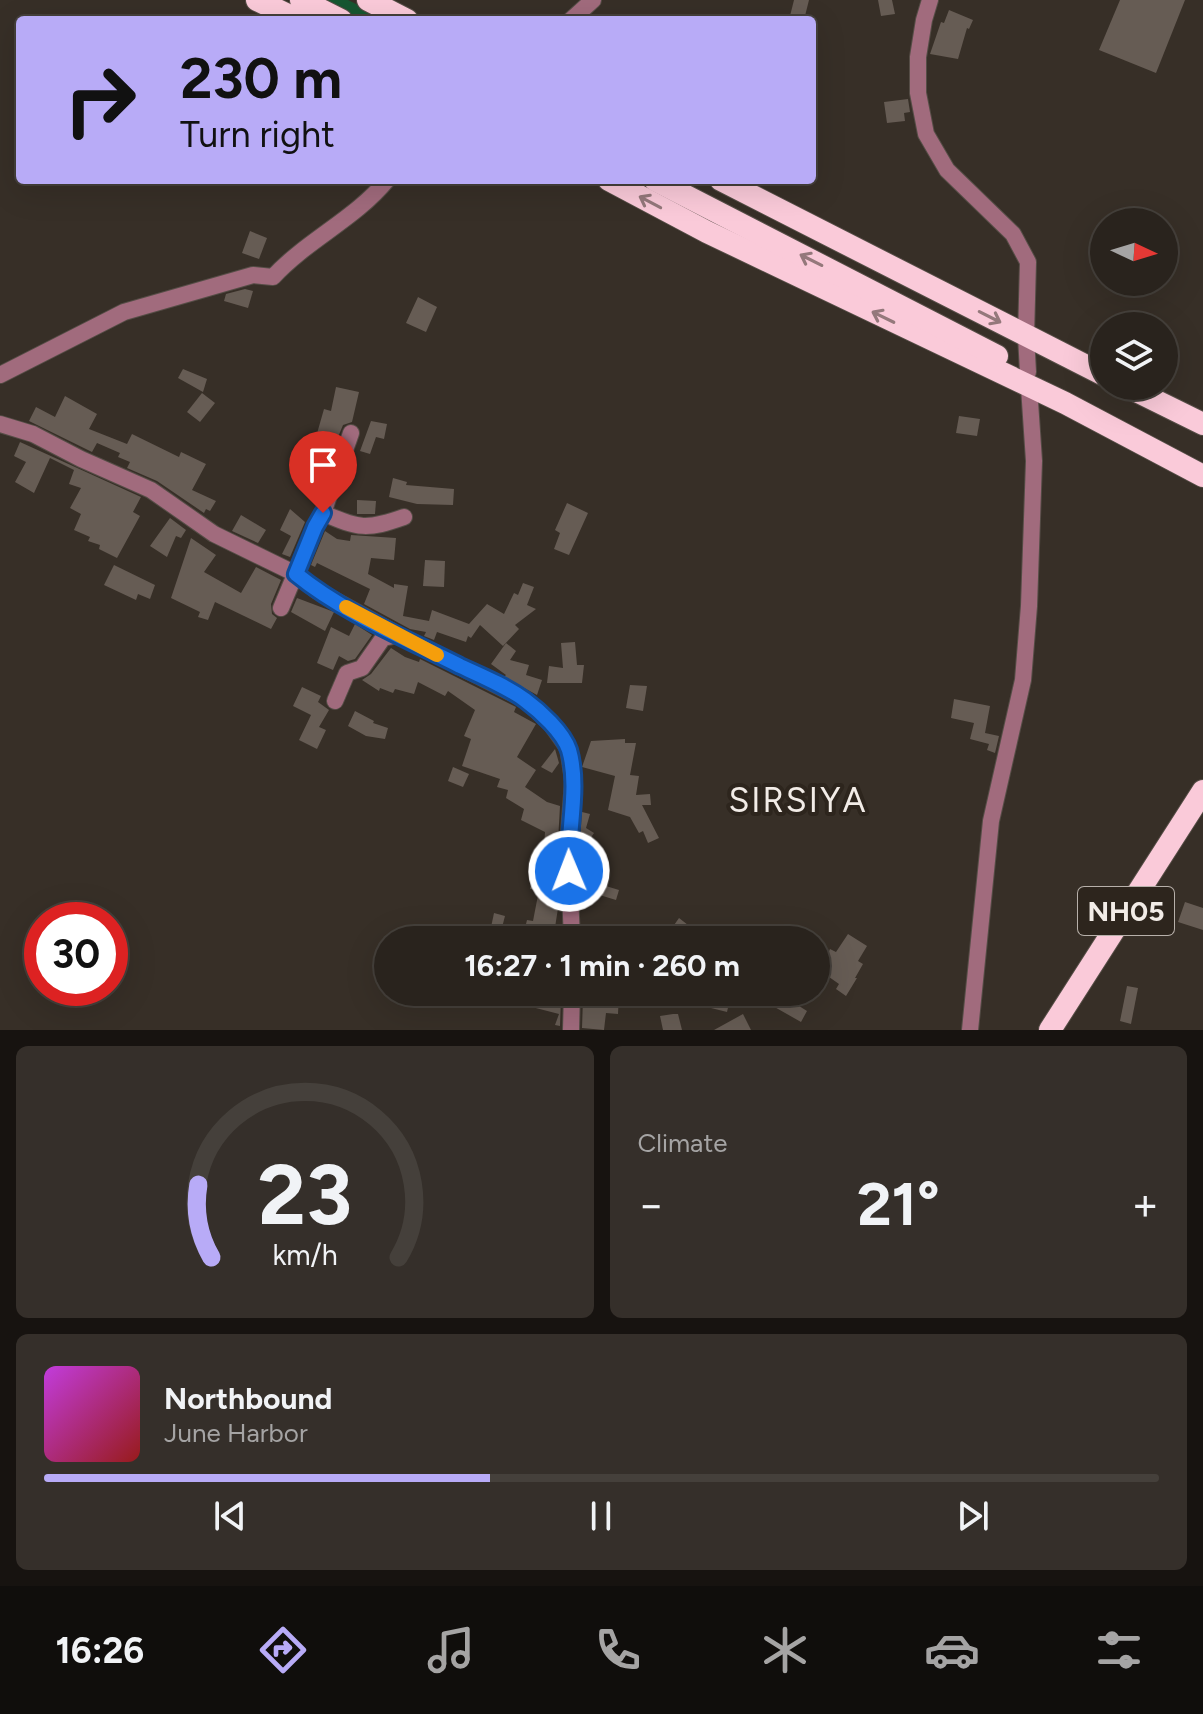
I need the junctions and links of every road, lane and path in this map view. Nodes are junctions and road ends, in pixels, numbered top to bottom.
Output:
1 (257, 0) edge
2 (301, 0) edge
3 (368, 0) edge
4 (593, 0) edge
5 (922, 0) edge
6 (930, 0) edge
7 (290, 16) edge
8 (333, 16) edge
9 (399, 16) edge
10 (575, 16) edge
11 (924, 20) junction
12 (383, 184) edge
13 (617, 184) edge
14 (662, 184) edge
15 (729, 184) edge
16 (1026, 336) junction
17 (1090, 368) edge
18 (0, 375) edge
19 (1028, 380) junction
20 (1154, 400) edge
21 (0, 424) edge
22 (1203, 424) edge
23 (351, 433) dead end
24 (1203, 464) edge
25 (1203, 476) edge
26 (323, 513) junction
27 (404, 517) dead end
28 (296, 574) junction
29 (281, 608) dead end
30 (398, 635) junction
31 (335, 701) dead end
32 (1203, 791) edge
33 (571, 926) edge
34 (572, 1006) edge
35 (571, 1030) edge
36 (970, 1030) edge
37 (1050, 1030) edge

1 - 7 highway
2 - 8 highway
3 - 9 highway
4 - 10 street
5 - 11 street
6 - 11 street
11 - 16 street
12 - 18 street
19 -> 13 highway
19 -> 14 highway
15 -> 16 highway
16 - 17 highway
16 - 19 street
19 - 24 highway
19 - 25 highway
19 - 36 street
20 - 22 highway
21 - 28 street
23 - 26 street
26 - 27 street
26 - 28 street
28 - 29 street
28 - 30 street
30 - 31 street
30 - 33 street
32 - 37 highway, NH05
34 - 35 street

